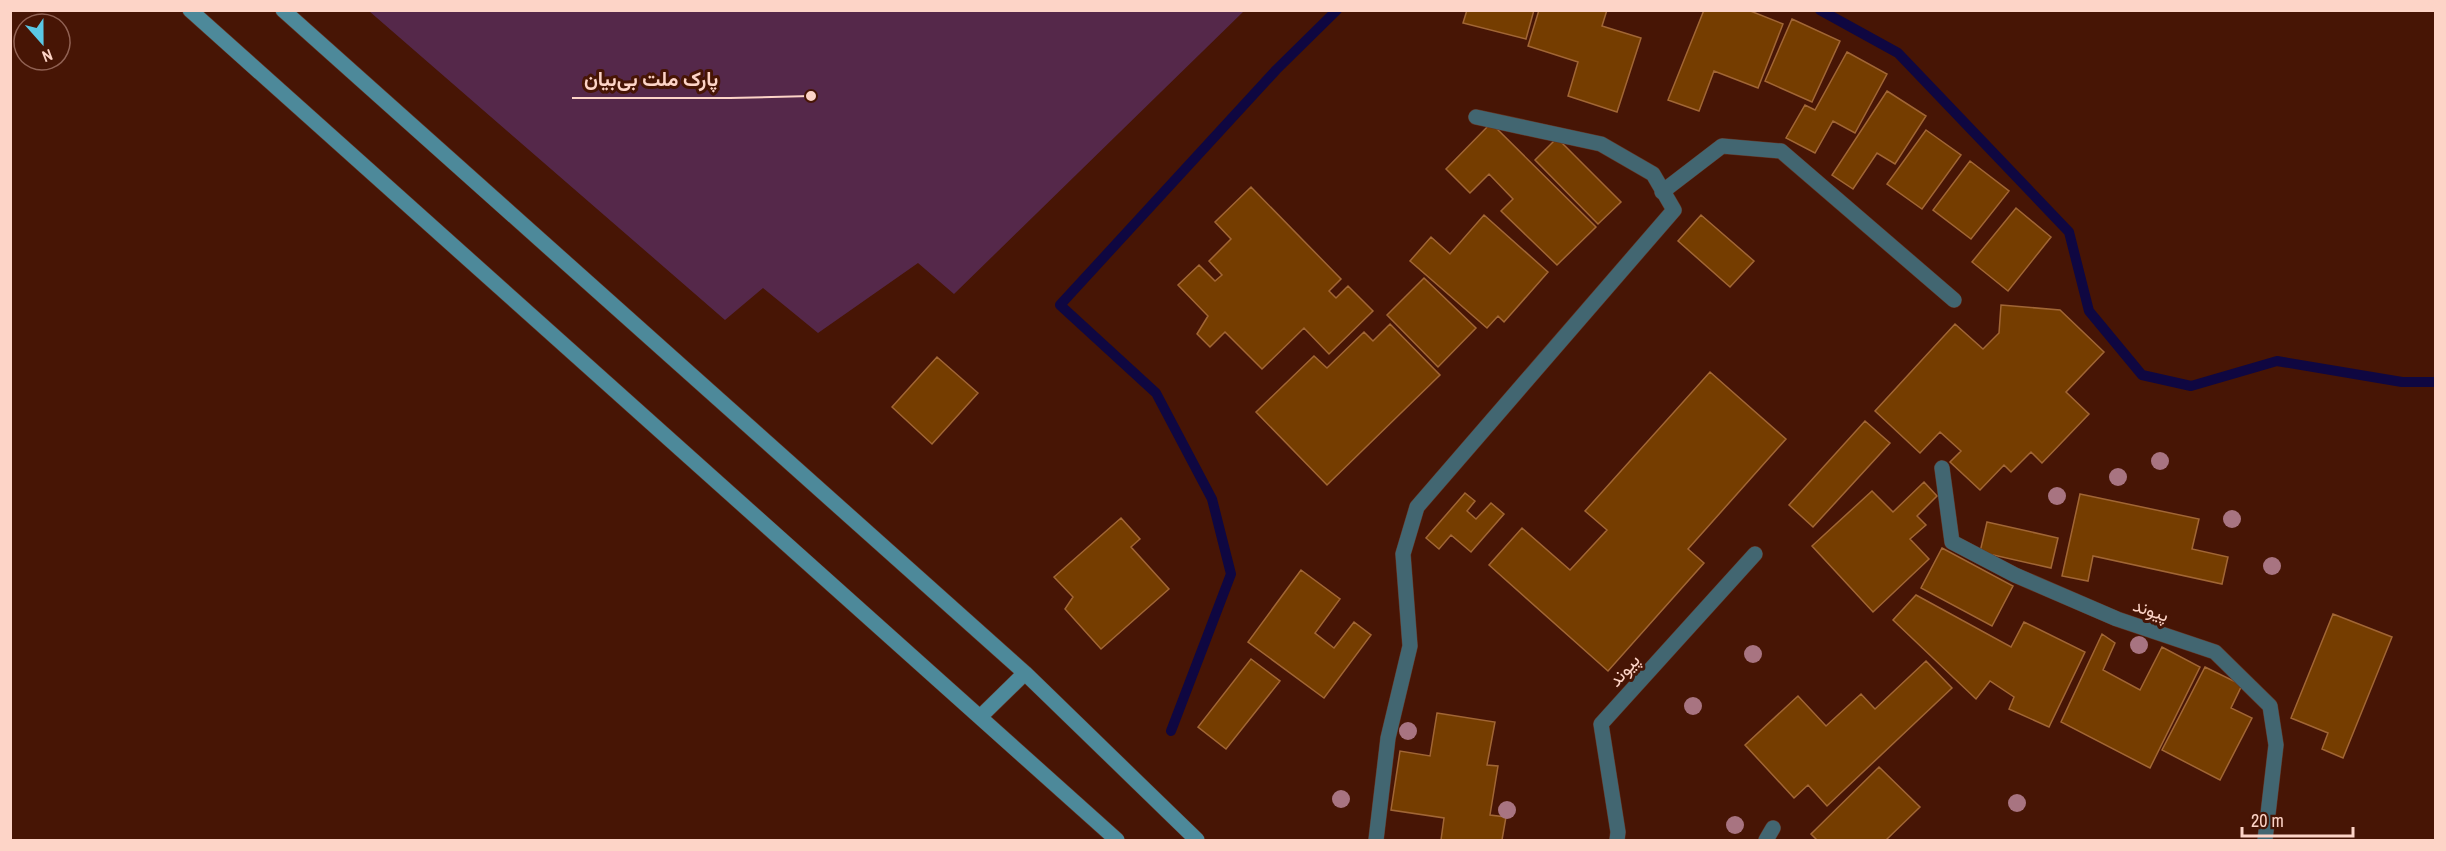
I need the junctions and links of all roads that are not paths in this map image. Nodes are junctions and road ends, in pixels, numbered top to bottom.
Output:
1 (190, 10) edge
2 (283, 10) edge
3 (1476, 117) dead end
4 (1662, 192) junction
5 (1953, 300) dead end
6 (1942, 468) dead end
7 (1755, 554) dead end
8 (1025, 673) junction
9 (980, 717) junction
10 (1117, 840) edge
11 (1197, 840) edge
12 (1376, 840) edge
13 (1617, 840) edge
14 (2265, 840) edge

1 - 9 main road
2 - 8 main road
3 - 4 lane
4 - 5 lane
4 - 12 lane
6 - 14 lane, پیوند
7 - 13 lane, پیوند
8 - 9 main road
8 - 11 main road
9 - 10 main road

